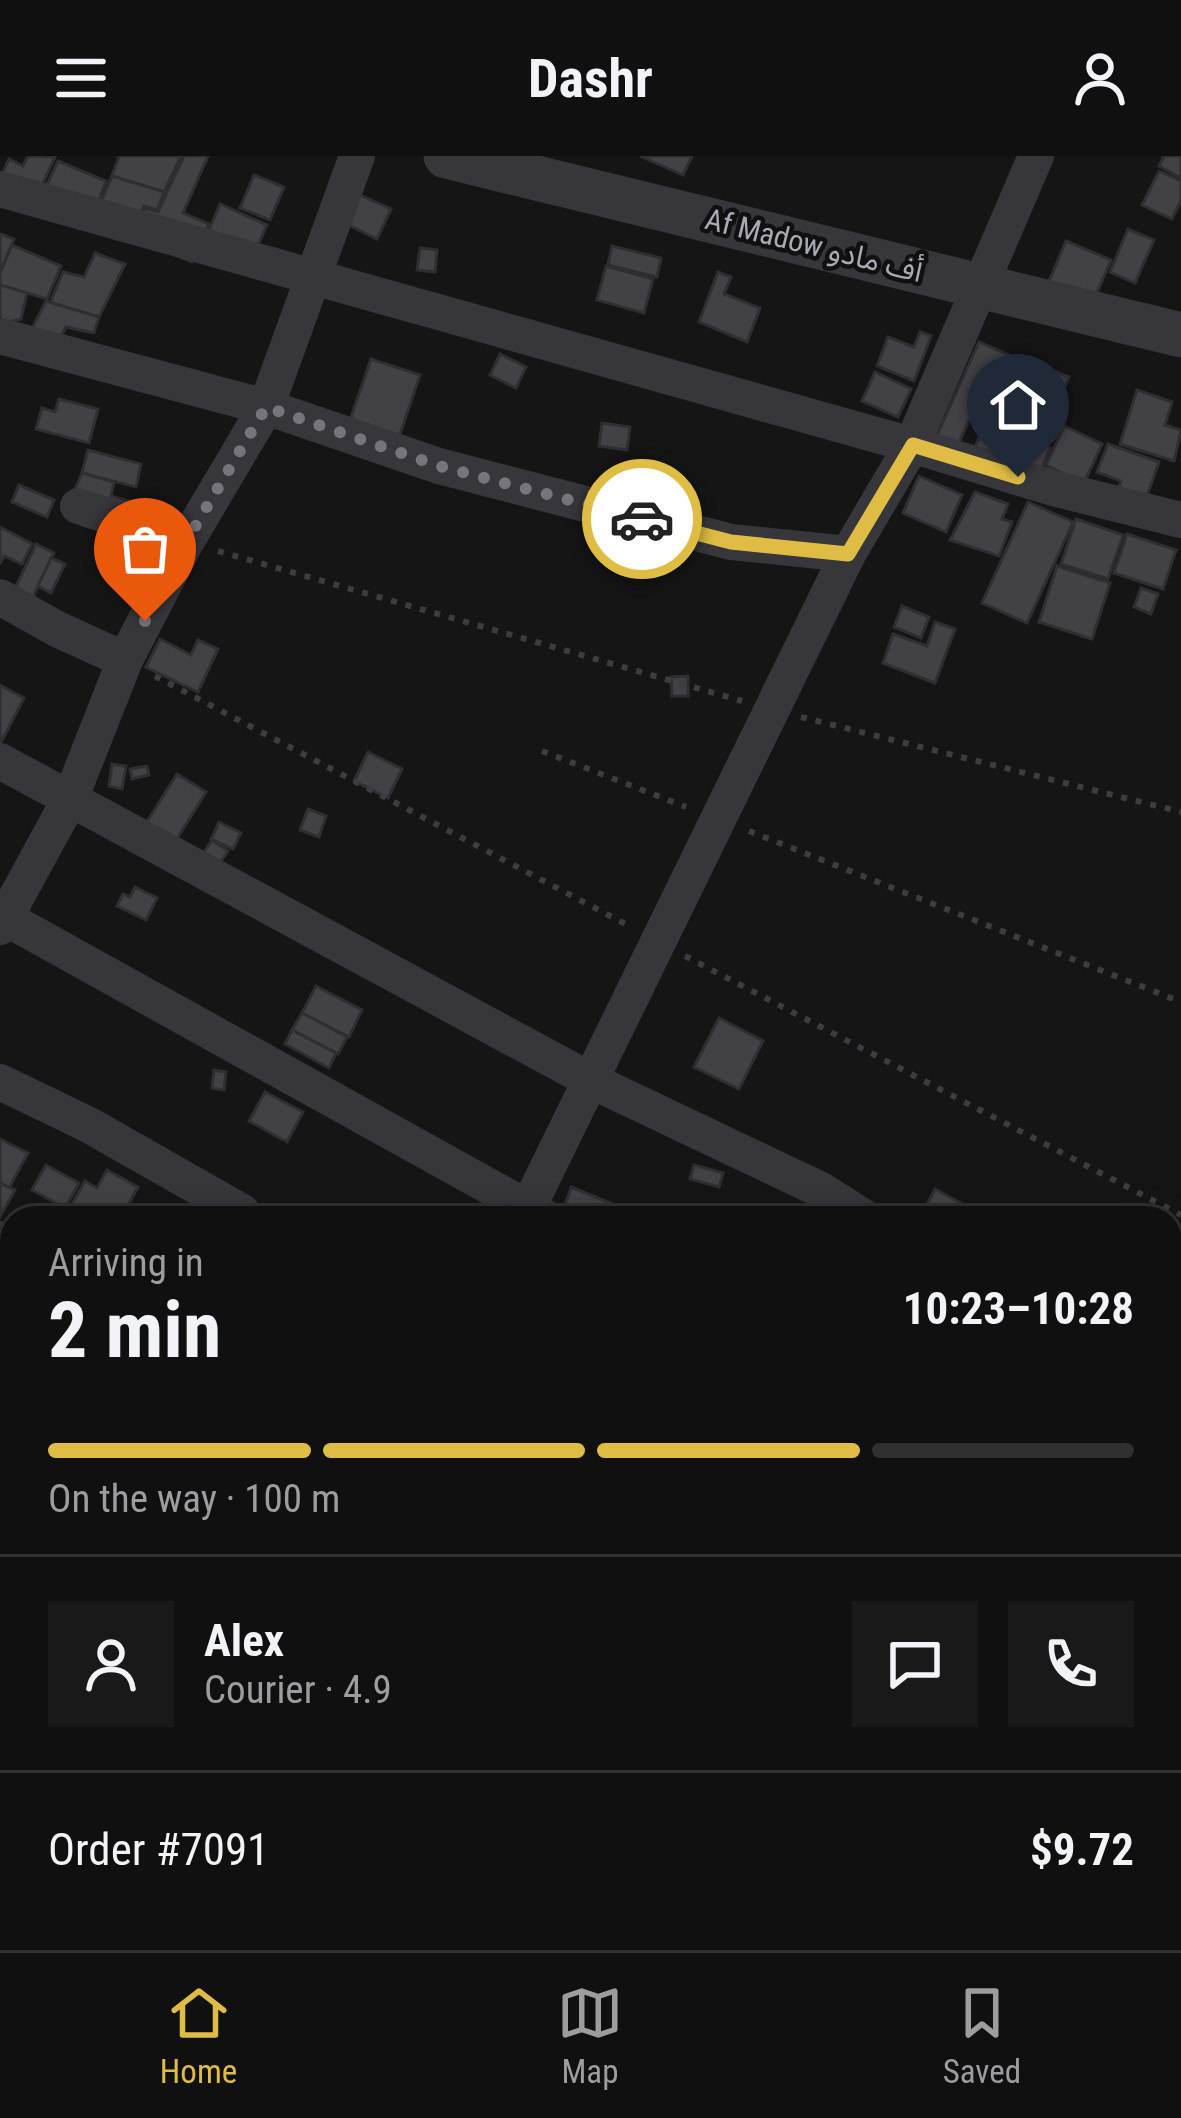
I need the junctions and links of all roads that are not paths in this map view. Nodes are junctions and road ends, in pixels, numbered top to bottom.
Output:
1 (357, 156) edge
2 (446, 156) edge
3 (1026, 159) edge
4 (0, 189) edge
5 (314, 279) junction
6 (981, 285) junction
7 (1181, 335) edge
8 (0, 336) edge
9 (266, 407) junction
10 (913, 445) junction
11 (78, 506) dead end
12 (1181, 520) edge
13 (186, 542) junction
14 (848, 554) junction
15 (0, 597) edge
16 (125, 660) junction
17 (0, 761) edge
18 (71, 797) junction
19 (2, 920) edge
20 (592, 1081) junction
21 (0, 1082) edge
22 (233, 1206) edge
23 (516, 1206) edge
24 (536, 1206) edge
25 (846, 1206) edge

1 - 5 street
2 - 6 street, Af Madow أف مادو
3 - 6 street
4 - 5 street
5 - 9 street
5 - 10 street
6 - 7 street, Af Madow أف مادو
6 - 10 street
8 - 9 street
9 - 13 street
9 - 14 street
10 - 12 street
10 - 14 street
11 - 13 street
13 - 16 street
14 - 20 street
15 - 16 street
16 - 18 street
17 - 18 street
18 - 19 street
18 - 20 street
19 - 23 street
20 - 24 street
20 - 25 street
21 - 22 street

